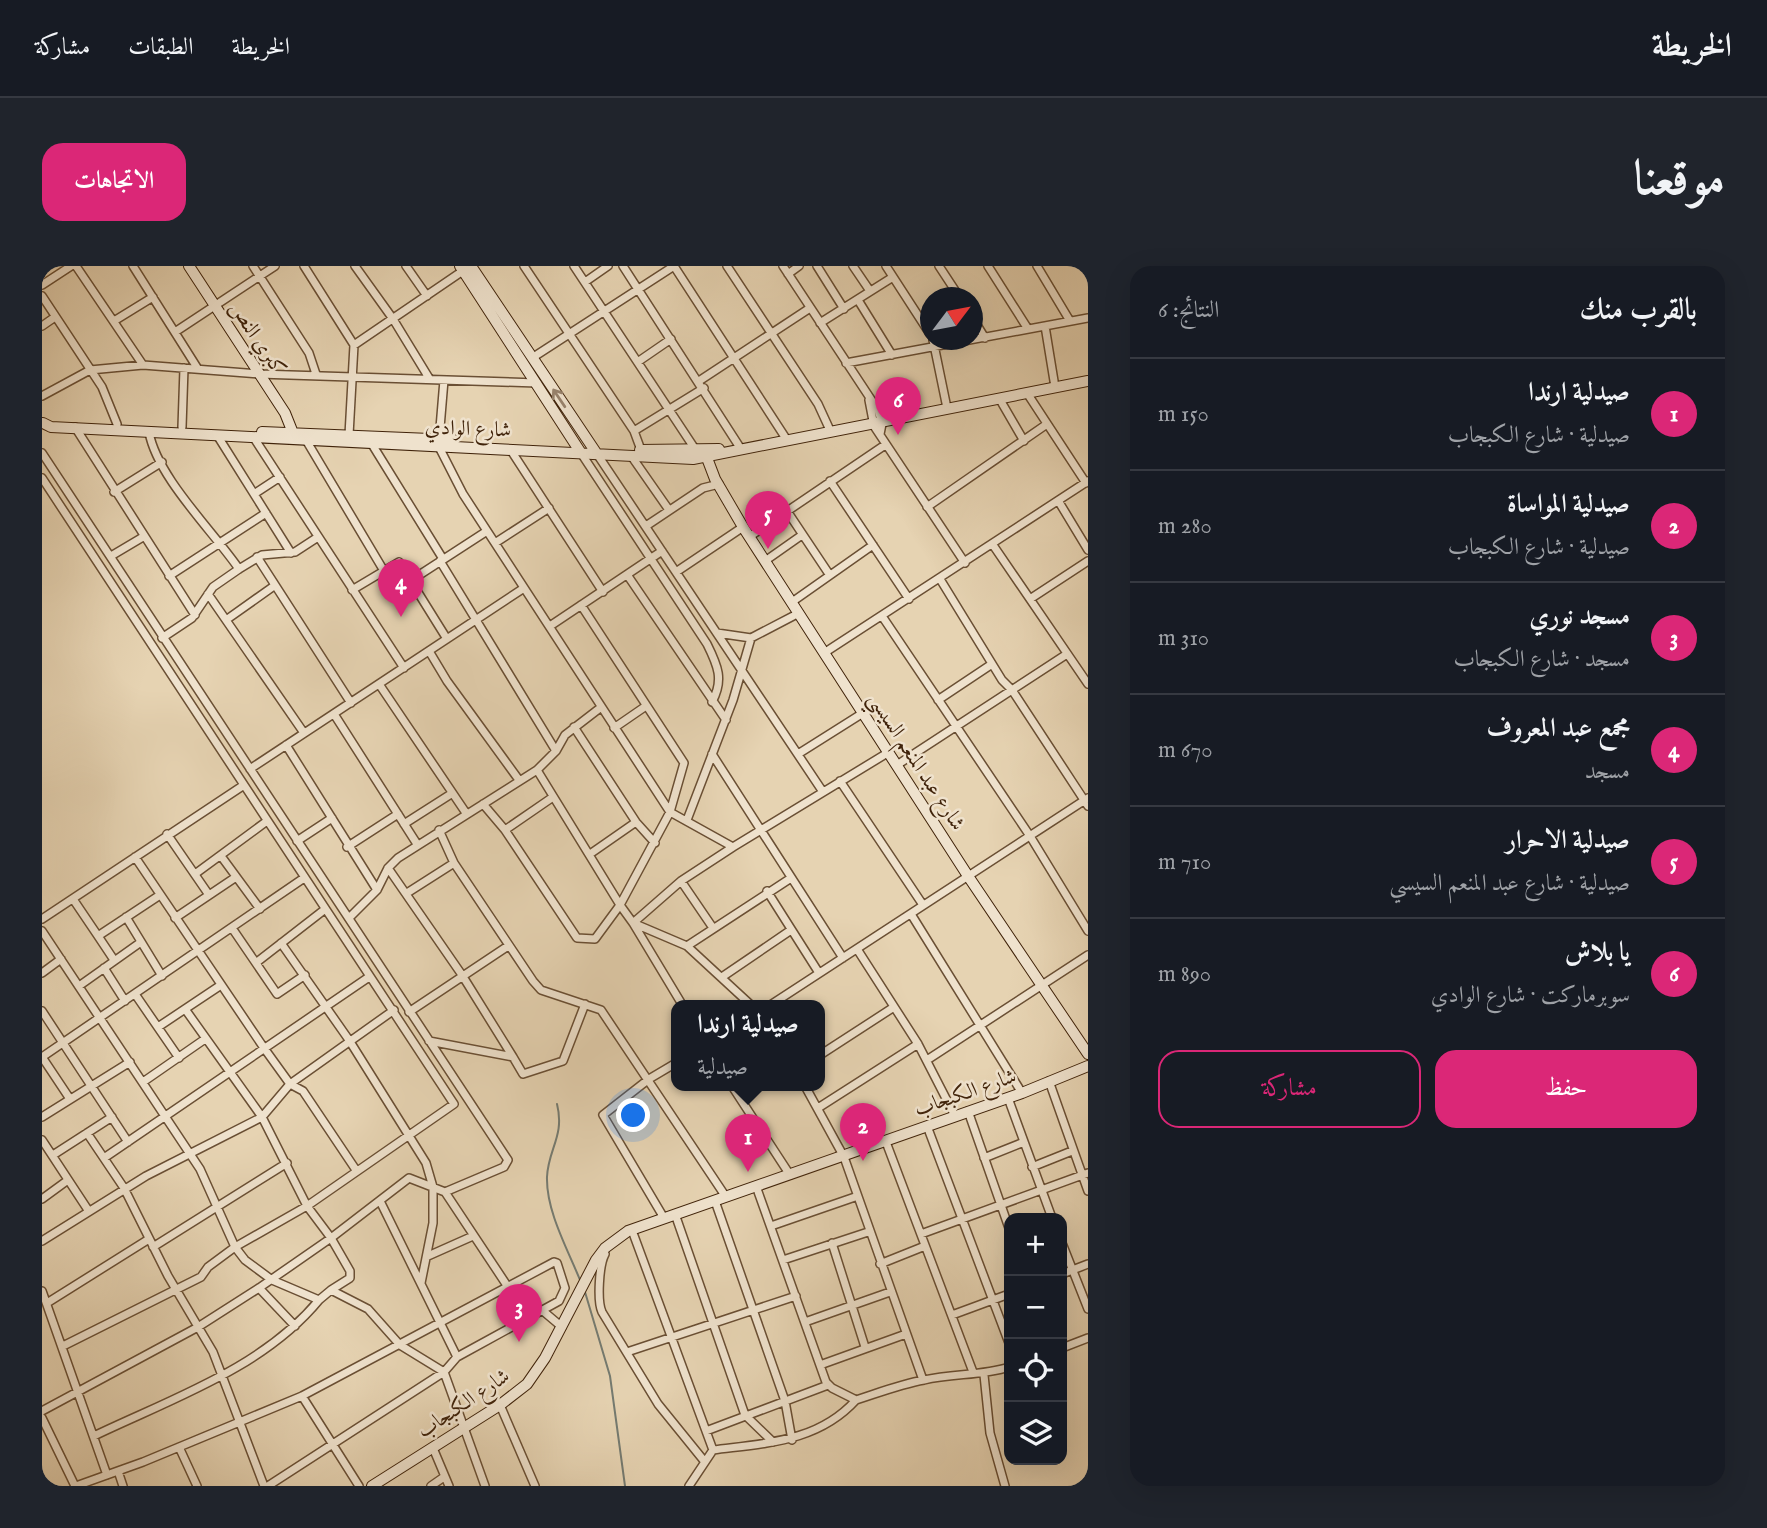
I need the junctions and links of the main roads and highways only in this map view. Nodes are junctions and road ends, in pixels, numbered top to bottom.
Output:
1 (189, 266) edge
2 (466, 267) edge
3 (1088, 381) edge
4 (42, 423) edge
5 (879, 424) junction
6 (293, 433) junction
7 (370, 440) junction
8 (439, 443) junction
9 (579, 450) junction
10 (595, 451) junction
11 (637, 453) junction
12 (710, 458) junction
13 (1079, 1041) junction
14 (1088, 1054) edge
15 (1088, 1066) edge
16 (1067, 1074) junction
17 (372, 1486) edge

1 - 6 main road, كبري النص
2 - 9 main road
10 -> 2 main road
3 - 5 main road, شارع الوادي
4 - 6 main road, شارع الوادي
4 - 7 main road, شارع الوادي
5 - 11 main road, شارع الوادي
5 - 12 main road, شارع الوادي
6 - 7 main road, شارع الوادي
7 - 8 main road, شارع الوادي
8 - 9 main road, شارع الوادي
8 - 9 main road, شارع الوادي
9 - 10 main road, شارع الوادي
10 - 11 main road, شارع الوادي
11 - 12 main road, شارع الوادي
12 - 13 main road, شارع عبد المنعم السيسي
13 - 14 main road, شارع عبد المنعم السيسي
13 - 16 main road
15 - 16 main road, شارع الكبجاب
16 - 17 main road, شارع الكبجاب

